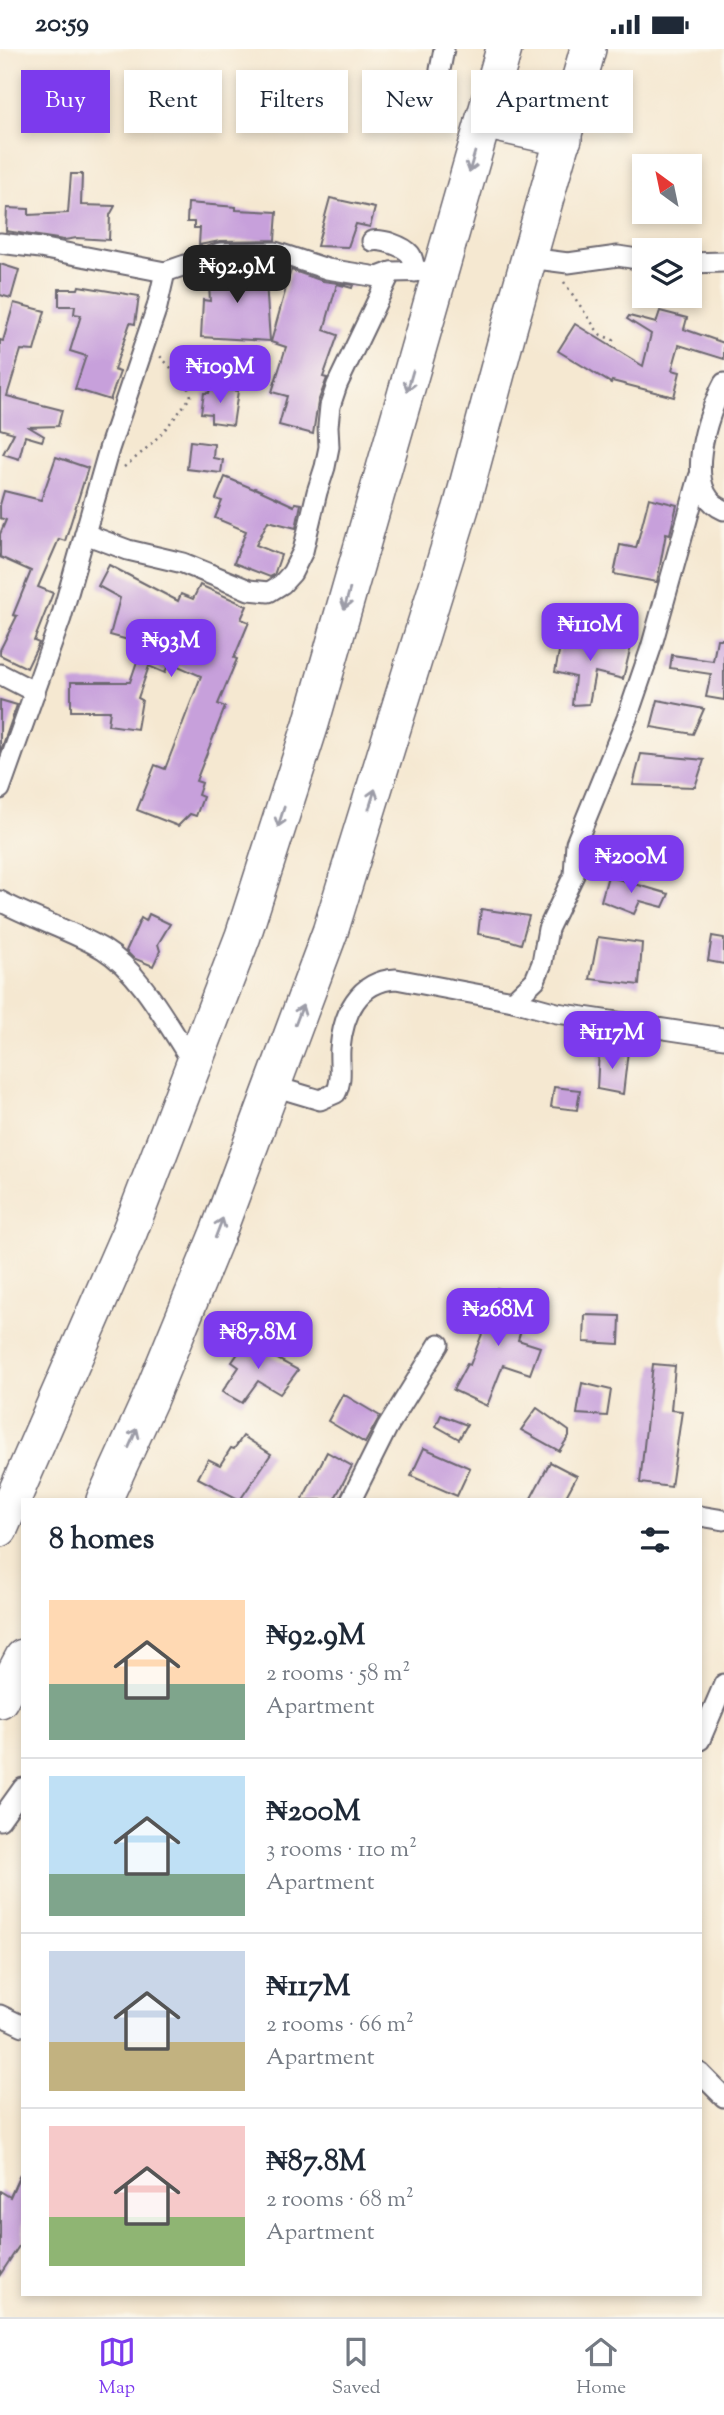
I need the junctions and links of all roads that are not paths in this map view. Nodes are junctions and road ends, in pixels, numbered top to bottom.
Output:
1 (444, 49) edge
2 (504, 49) edge
3 (588, 49) edge
4 (440, 70) edge
5 (498, 70) edge
6 (479, 133) edge
7 (537, 133) edge
8 (564, 139) junction
9 (372, 241) dead end
10 (0, 243) edge
11 (632, 259) edge
12 (542, 260) junction
13 (724, 262) edge
14 (702, 263) edge
15 (428, 271) junction
16 (165, 272) junction
17 (391, 272) junction
18 (724, 383) edge
19 (699, 477) junction
20 (724, 510) edge
21 (85, 534) junction
22 (0, 674) edge
23 (34, 692) junction
24 (0, 789) edge
25 (0, 901) edge
26 (513, 1001) junction
27 (724, 1038) edge
28 (193, 1063) junction
29 (273, 1086) junction
30 (439, 1344) dead end
31 (105, 1498) edge
32 (352, 1498) edge
33 (702, 1516) edge
34 (724, 1520) edge
35 (0, 1529) edge
36 (21, 1661) edge
37 (724, 1684) edge
38 (0, 1700) edge
39 (702, 1735) edge
40 (21, 1791) edge
41 (0, 1820) edge
42 (0, 2015) edge
43 (21, 2025) edge
44 (702, 2075) edge
45 (724, 2097) edge

1 - 4 street
2 - 5 highway
3 - 8 highway
6 -> 15 highway
7 - 8 highway
8 - 12 highway
9 - 15 street
10 - 16 street
11 - 12 street
29 -> 12 highway
13 - 14 street
15 - 17 street
15 -> 28 highway
16 - 17 street
16 - 21 street
17 - 21 street
18 - 19 street
19 - 20 street
19 - 26 street
21 - 23 street
22 - 23 street
23 - 24 street
25 - 28 street
26 - 27 street
26 - 29 street
28 - 35 highway
31 -> 29 highway
30 - 32 street
33 - 34 street
36 - 38 highway
37 - 39 street
40 - 41 street
42 - 43 street
44 - 45 street

